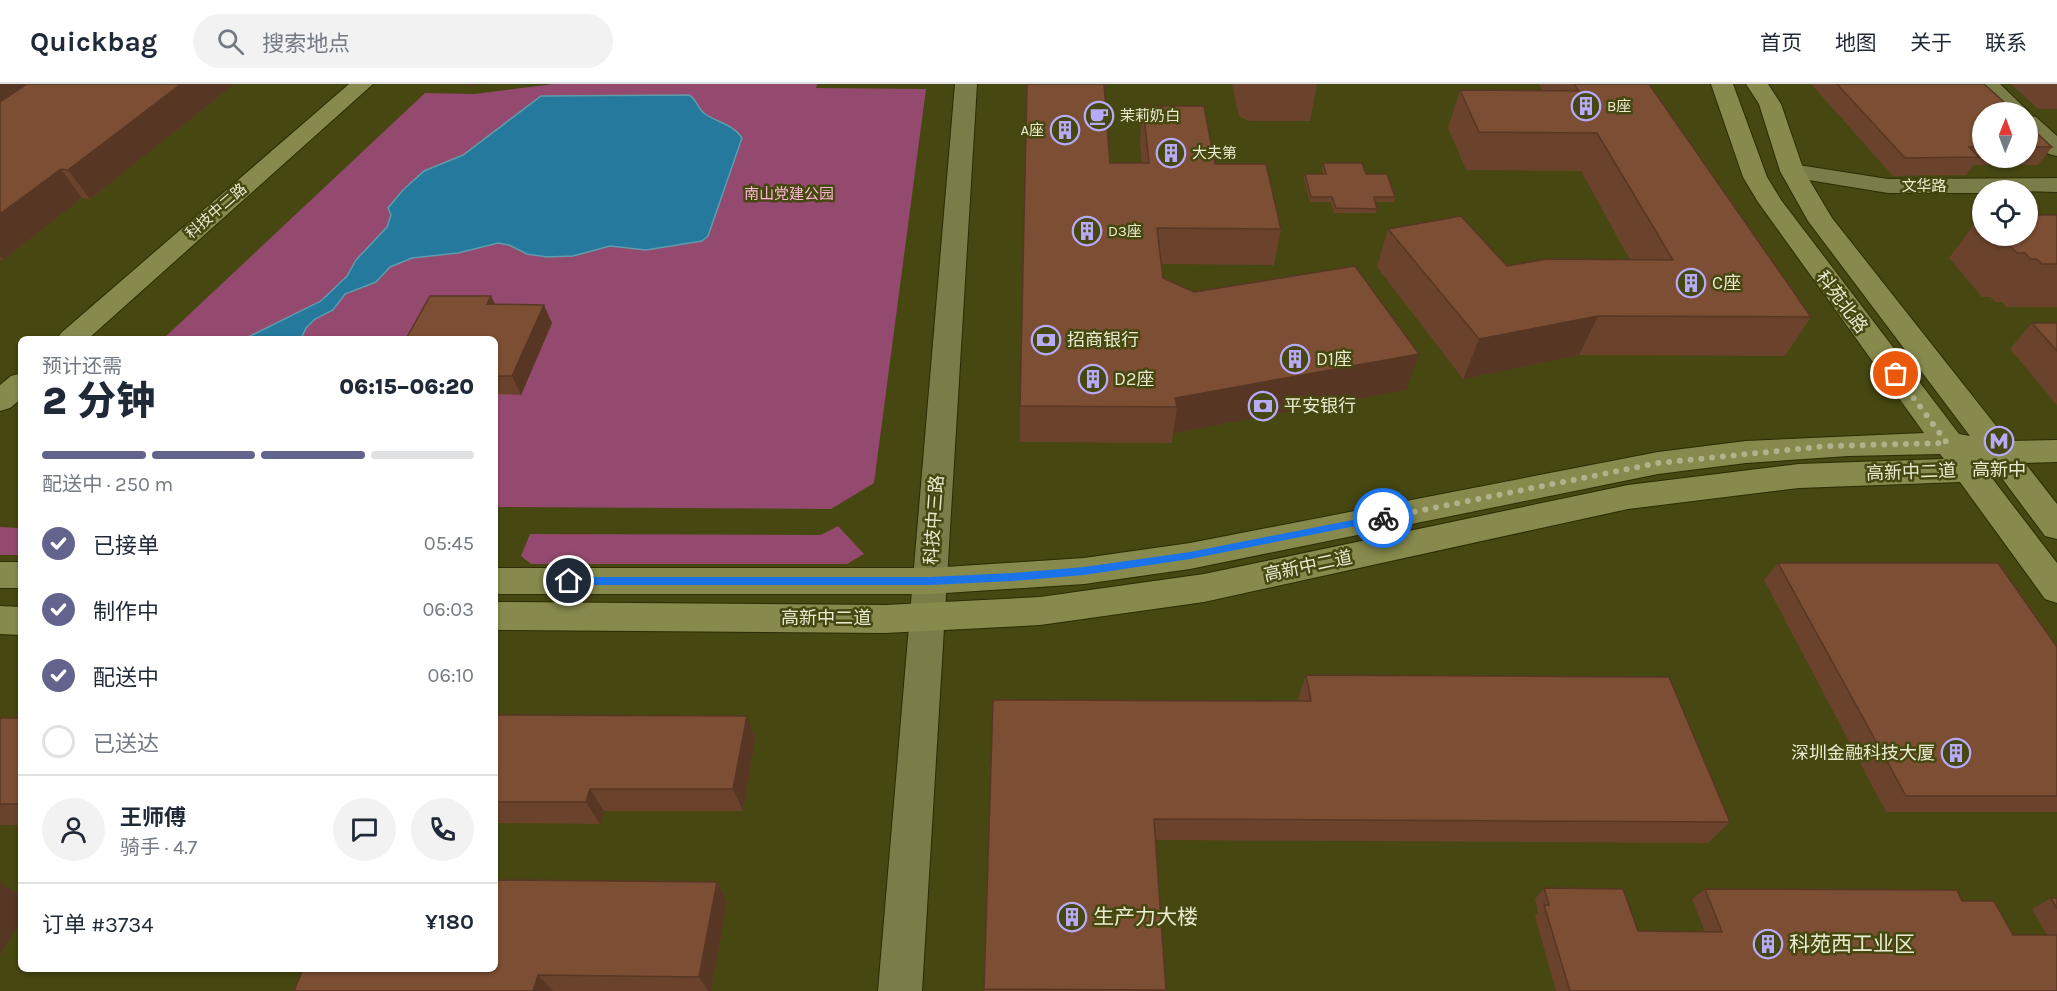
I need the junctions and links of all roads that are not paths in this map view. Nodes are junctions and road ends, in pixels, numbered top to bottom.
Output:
1 (362, 84) edge
2 (966, 84) edge
3 (1722, 84) edge
4 (1757, 84) edge
5 (1987, 84) edge
6 (2007, 102) edge
7 (2038, 131) edge
8 (2057, 149) edge
9 (1792, 171) junction
10 (2057, 185) edge
11 (74, 336) edge
12 (18, 386) edge
13 (0, 401) edge
14 (1947, 443) junction
15 (2057, 451) edge
16 (1999, 452) junction
17 (1968, 470) junction
18 (2057, 526) edge
19 (0, 575) edge
20 (18, 575) edge
21 (498, 580) edge
22 (930, 581) junction
23 (2057, 589) edge
24 (498, 616) edge
25 (927, 618) junction
26 (0, 620) edge
27 (18, 621) edge
28 (900, 991) edge

1 - 11 main road, 科技中二路
2 - 22 street, 科技中三路
3 - 14 main road, 科苑北路
4 - 9 main road, 科苑北路
5 - 6 street
7 - 8 street
9 - 10 street, 文华路
9 - 16 main road, 科苑北路
12 - 13 main road
14 - 16 main road, 高新中二道
14 - 17 main road, 科苑北路
14 - 22 main road, 高新中二道
15 - 16 main road
16 - 17 main road, 高新中二道
16 - 18 main road, 科苑北路
17 - 23 main road, 科苑北路
17 - 25 main road, 高新中二道
19 - 20 main road
21 - 22 main road, 高新中二道
22 - 25 street, 科技中三路
24 - 25 main road, 高新中二道
25 - 28 street, 科技中三路
26 - 27 main road

